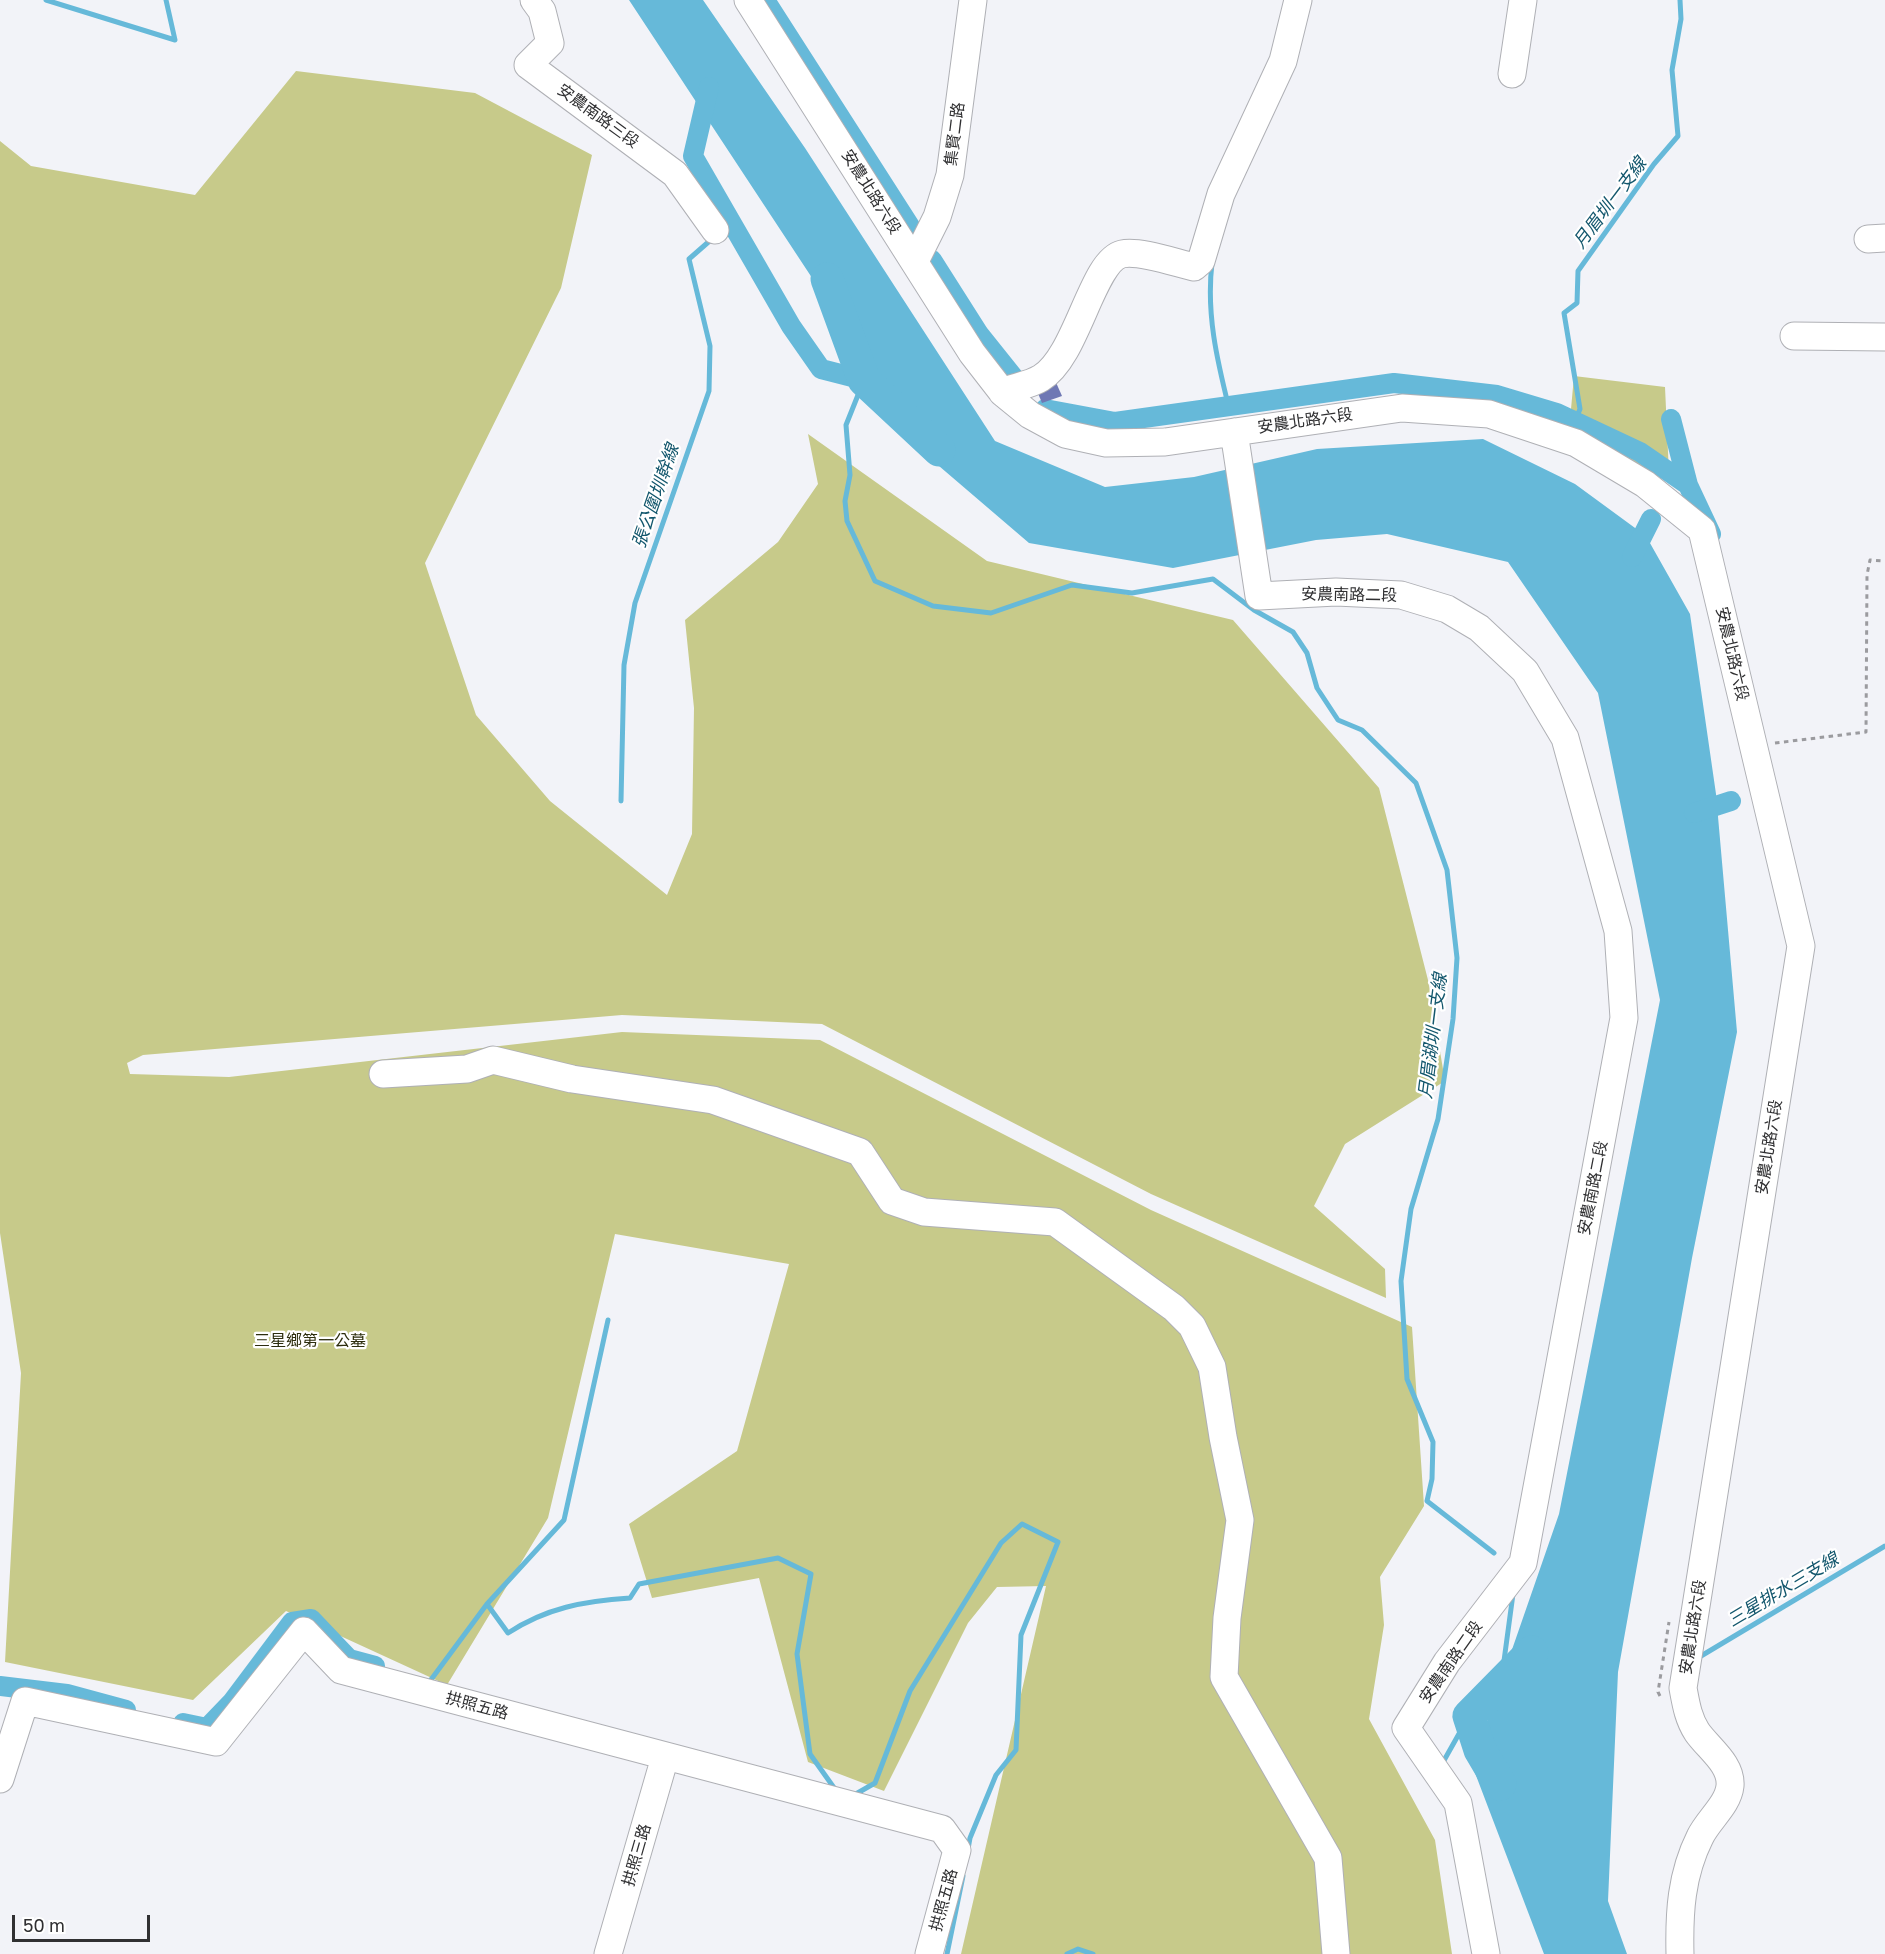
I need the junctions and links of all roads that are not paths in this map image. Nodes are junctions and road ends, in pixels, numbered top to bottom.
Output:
1 (534, 0) edge
2 (748, 0) edge
3 (973, 0) edge
4 (1298, 0) edge
5 (1523, 0) edge
6 (1512, 74) dead end
7 (716, 230) dead end
8 (915, 261) junction
9 (1794, 336) dead end
10 (1885, 337) edge
11 (1002, 392) junction
12 (1234, 432) junction
13 (383, 1074) dead end
14 (665, 1757) junction
15 (0, 1779) edge
16 (608, 1954) edge
17 (929, 1954) edge
18 (1336, 1954) edge
19 (1486, 1954) edge
20 (1680, 1954) edge

1 - 7 lane, 安農南路三段
2 - 8 lane, 安農北路六段
3 - 8 lane, 集賢二路
4 - 11 lane
5 - 6 lane
8 - 11 lane, 安農北路六段
9 - 10 lane
11 - 12 lane, 安農北路六段
12 - 19 lane, 安農南路二段
12 - 20 lane, 安農北路六段
13 - 18 lane
14 - 15 lane, 拱照五路
14 - 16 lane, 拱照三路
14 - 17 lane, 拱照五路

